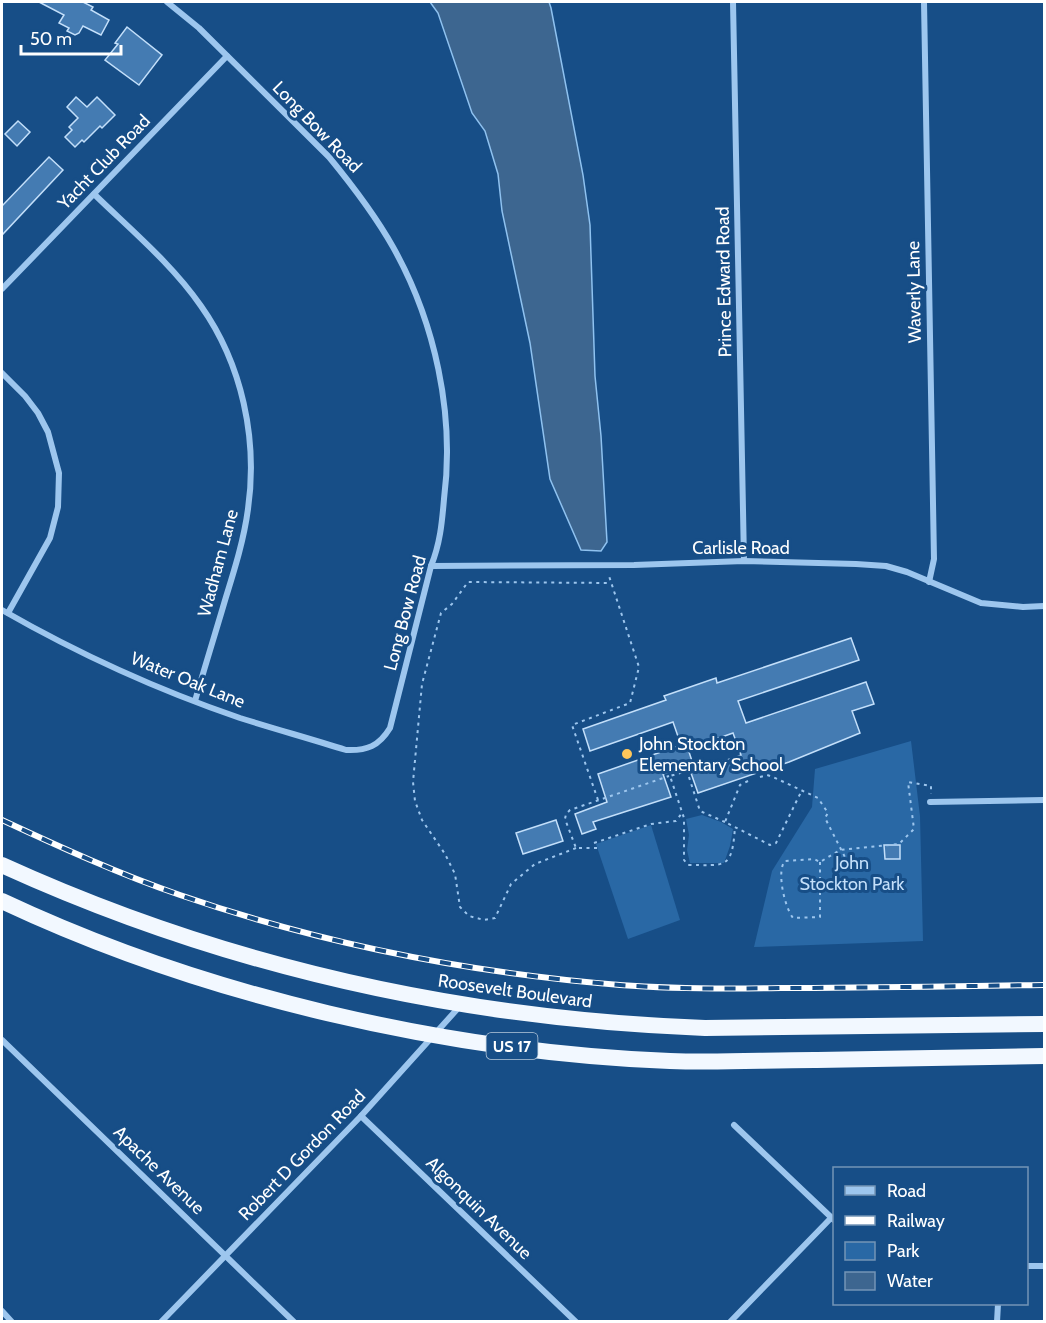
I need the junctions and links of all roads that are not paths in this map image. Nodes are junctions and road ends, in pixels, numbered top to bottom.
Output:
1 (167, 2) edge
2 (733, 2) edge
3 (924, 2) edge
4 (227, 56) junction
5 (94, 194) junction
6 (2, 289) edge
7 (2, 374) edge
8 (744, 561) junction
9 (431, 566) junction
10 (929, 582) junction
11 (1044, 606) edge
12 (5, 612) edge
13 (195, 701) junction
14 (373, 747) joint
15 (1044, 800) edge
16 (930, 802) road end
17 (2, 865) edge
18 (2, 901) edge
19 (461, 1006) junction
20 (1044, 1024) edge
21 (435, 1035) junction
22 (2, 1040) edge
23 (1044, 1056) edge
24 (361, 1116) junction
25 (734, 1125) dead end
26 (833, 1219) edge
27 (226, 1255) junction
28 (1028, 1266) edge
29 (1044, 1266) edge
30 (998, 1305) edge
31 (2, 1311) edge
32 (12, 1322) edge
33 (161, 1322) edge
34 (294, 1322) edge
35 (576, 1322) edge
36 (730, 1322) edge
37 (997, 1322) edge

1 - 4 street, Long Bow Road
2 - 8 street, Prince Edward Road
3 - 10 street, Waverly Lane
4 - 5 street, Yacht Club Road
4 - 9 street, Long Bow Road
5 - 6 street, Yacht Club Road
5 - 13 street, Wadham Lane
7 - 12 street
8 - 9 street, Carlisle Road
8 - 10 street, Carlisle Road
9 - 14 street, Long Bow Road
10 - 11 street, Carlisle Road
12 - 13 street, Water Oak Lane
13 - 14 street, Water Oak Lane
15 - 16 street
17 - 19 highway, Roosevelt Boulevard / US 17
18 - 21 highway, US 17
19 - 20 highway, Roosevelt Boulevard / US 17
19 - 21 street, Robert D Gordon Road
21 - 23 highway, US 17
21 - 24 street, Robert D Gordon Road
22 - 27 street, Apache Avenue
24 - 27 street, Robert D Gordon Road
24 - 35 street, Algonquin Avenue
25 - 26 street
26 - 36 street
27 - 33 street, Robert D Gordon Road
27 - 34 street, Apache Avenue
28 - 29 street
30 - 37 street
31 - 32 street

